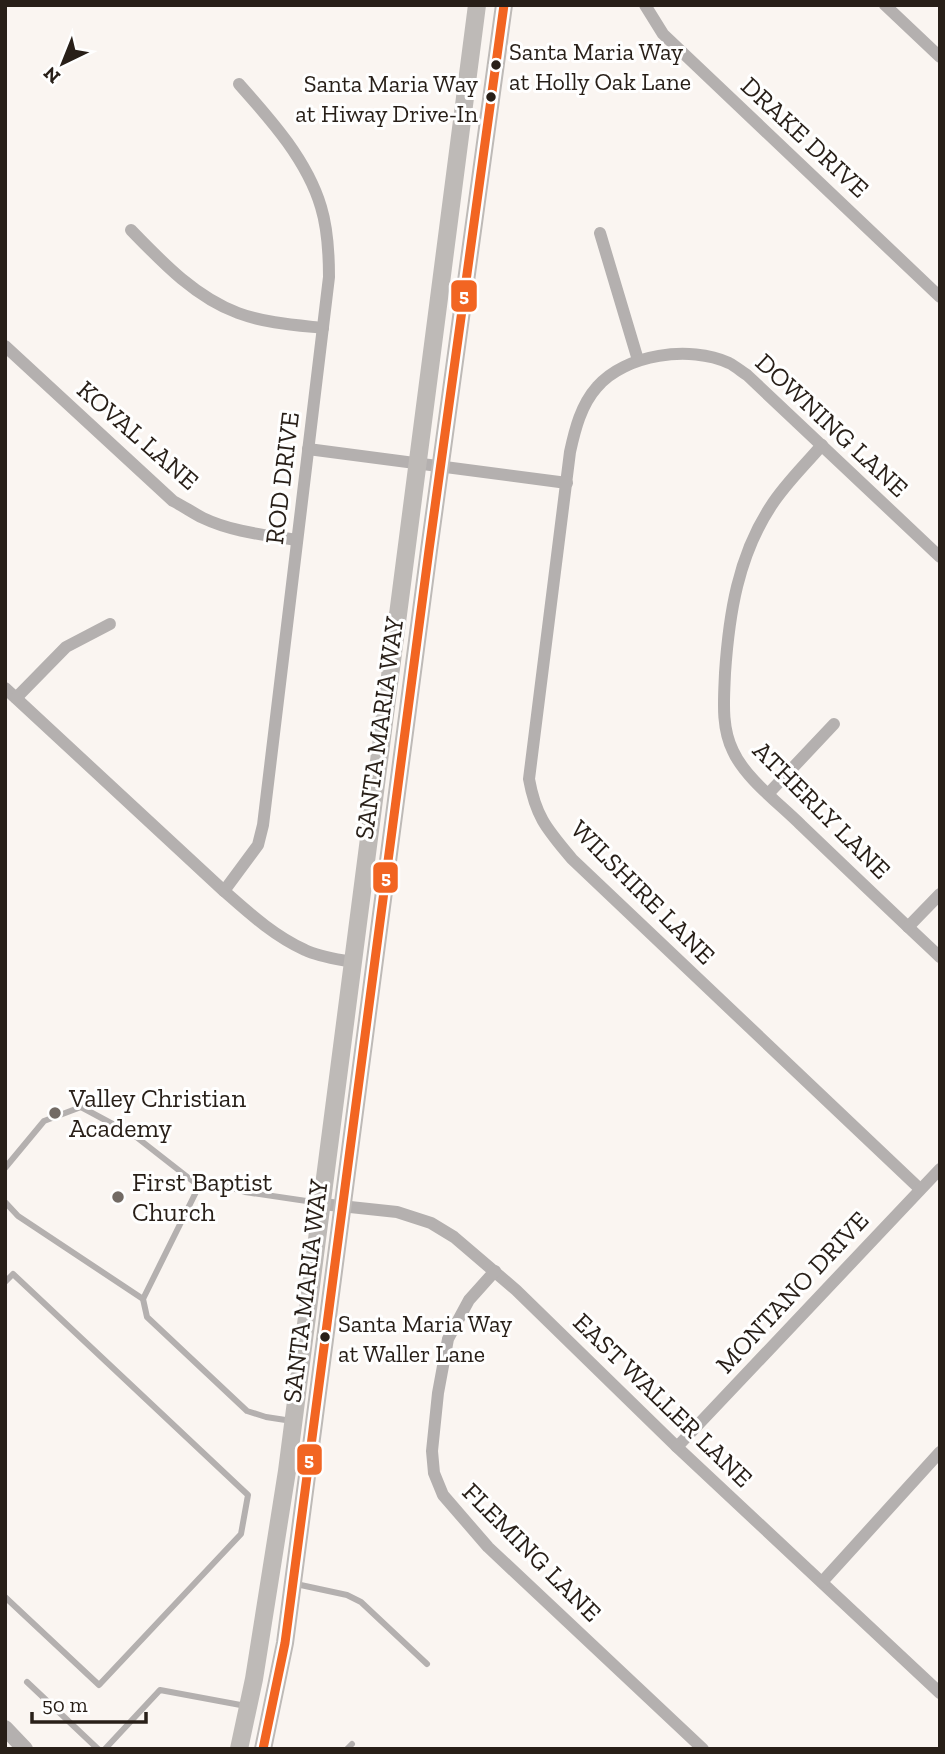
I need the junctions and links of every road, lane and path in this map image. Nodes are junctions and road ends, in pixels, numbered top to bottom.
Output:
1 (477, 5) edge
2 (504, 5) edge
3 (645, 5) edge
4 (885, 5) edge
5 (940, 57) edge
6 (239, 85) dead end
7 (131, 230) dead end
8 (600, 233) dead end
9 (940, 297) edge
10 (323, 328) junction
11 (5, 346) edge
12 (638, 360) junction
13 (822, 445) junction
14 (308, 449) junction
15 (417, 463) junction
16 (442, 467) junction
17 (567, 483) junction
18 (297, 540) junction
19 (940, 556) edge
20 (110, 624) dead end
21 (5, 688) edge
22 (16, 698) junction
23 (834, 724) dead end
24 (768, 794) junction
25 (224, 891) junction
26 (940, 894) edge
27 (908, 927) junction
28 (940, 957) edge
29 (353, 961) junction
30 (5, 1168) edge
31 (940, 1169) edge
32 (200, 1186) junction
33 (920, 1189) junction
34 (5, 1202) edge
35 (322, 1203) junction
36 (343, 1207) junction
37 (495, 1272) junction
38 (5, 1282) edge
39 (143, 1299) junction
40 (294, 1421) junction
41 (677, 1447) junction
42 (940, 1452) edge
43 (822, 1582) junction
44 (293, 1583) junction
45 (5, 1597) edge
46 (427, 1664) dead end
47 (27, 1682) dead end
48 (940, 1693) edge
49 (248, 1706) junction
50 (5, 1728) edge
51 (25, 1749) edge
52 (98, 1749) edge
53 (105, 1749) edge
54 (239, 1749) edge
55 (262, 1749) edge
56 (703, 1749) edge

1 - 15 main road, SANTA MARIA WAY
2 - 16 main road, SANTA MARIA WAY
3 - 9 street, DRAKE DRIVE
4 - 5 street
6 - 10 street, ROD DRIVE
7 - 10 street
8 - 12 street
10 - 14 street, ROD DRIVE
11 - 18 street, KOVAL LANE
12 - 13 street, DOWNING LANE
12 - 17 street, WILSHIRE LANE
13 - 19 street, DOWNING LANE
13 - 24 street, ATHERLY LANE
14 - 15 street
14 - 18 street, ROD DRIVE
15 - 16 street
15 - 29 main road, SANTA MARIA WAY
16 - 17 street
16 - 36 main road, SANTA MARIA WAY
17 - 33 street, WILSHIRE LANE
18 - 25 street, ROD DRIVE
20 - 22 street
21 - 22 street
22 - 25 street
23 - 24 street
24 - 27 street, ATHERLY LANE
25 - 29 street
26 - 27 street
27 - 28 street, ATHERLY LANE
29 - 35 main road, SANTA MARIA WAY
30 - 32 lane
31 - 33 street, MONTANO DRIVE
32 - 35 lane
32 - 39 lane
33 - 41 street, MONTANO DRIVE
34 - 39 lane
35 - 36 street, EAST WALLER LANE
35 - 40 main road, SANTA MARIA WAY
36 - 37 street, EAST WALLER LANE
36 - 44 main road, SANTA MARIA WAY
37 - 41 street, EAST WALLER LANE
37 - 56 street, FLEMING LANE
38 - 45 lane
39 - 40 lane
40 - 49 main road, SANTA MARIA WAY
41 - 43 street, EAST WALLER LANE
42 - 43 street
43 - 48 street, EAST WALLER LANE
44 - 46 lane
44 - 55 main road, SANTA MARIA WAY
47 - 52 lane
49 - 53 lane
49 - 54 main road, SANTA MARIA WAY
50 - 51 street

